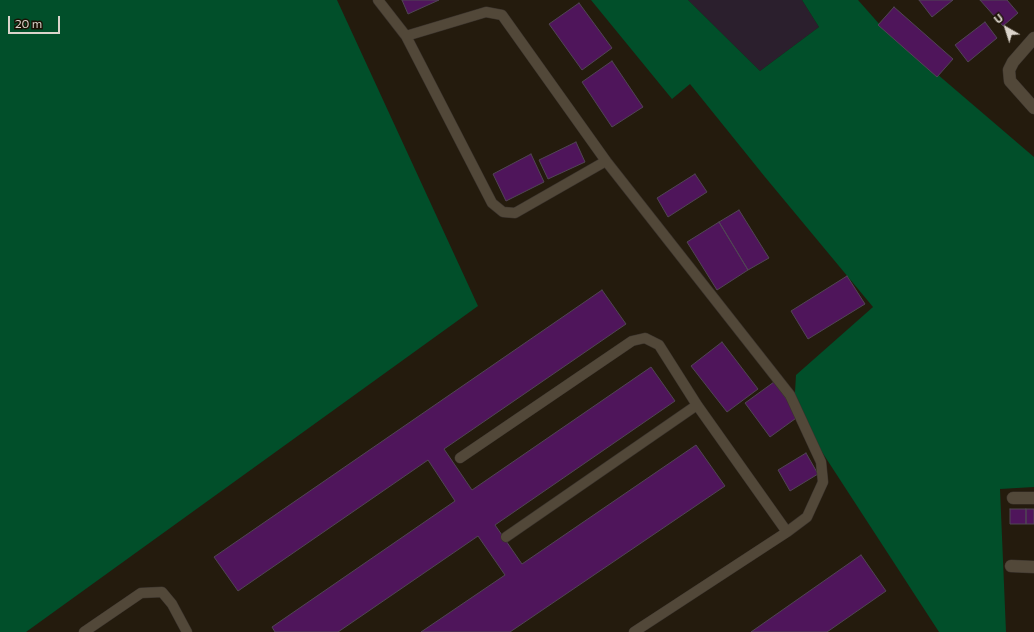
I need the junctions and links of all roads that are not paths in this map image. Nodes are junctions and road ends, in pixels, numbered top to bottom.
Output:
1 (378, 0) edge
2 (406, 36) junction
3 (1034, 38) edge
4 (1034, 108) edge
5 (606, 161) junction
6 (697, 405) junction
7 (460, 458) dead end
8 (1013, 498) dead end
9 (1034, 498) edge
10 (787, 532) junction
11 (506, 537) dead end
12 (1011, 566) dead end
13 (1034, 567) edge
14 (84, 632) edge
15 (187, 632) edge
16 (634, 632) edge

1 - 2 lane
2 - 5 lane
2 - 5 lane
3 - 4 street
5 - 10 lane
6 - 7 lane
6 - 10 lane
6 - 11 lane
8 - 9 street
10 - 16 lane
12 - 13 street
14 - 15 lane

